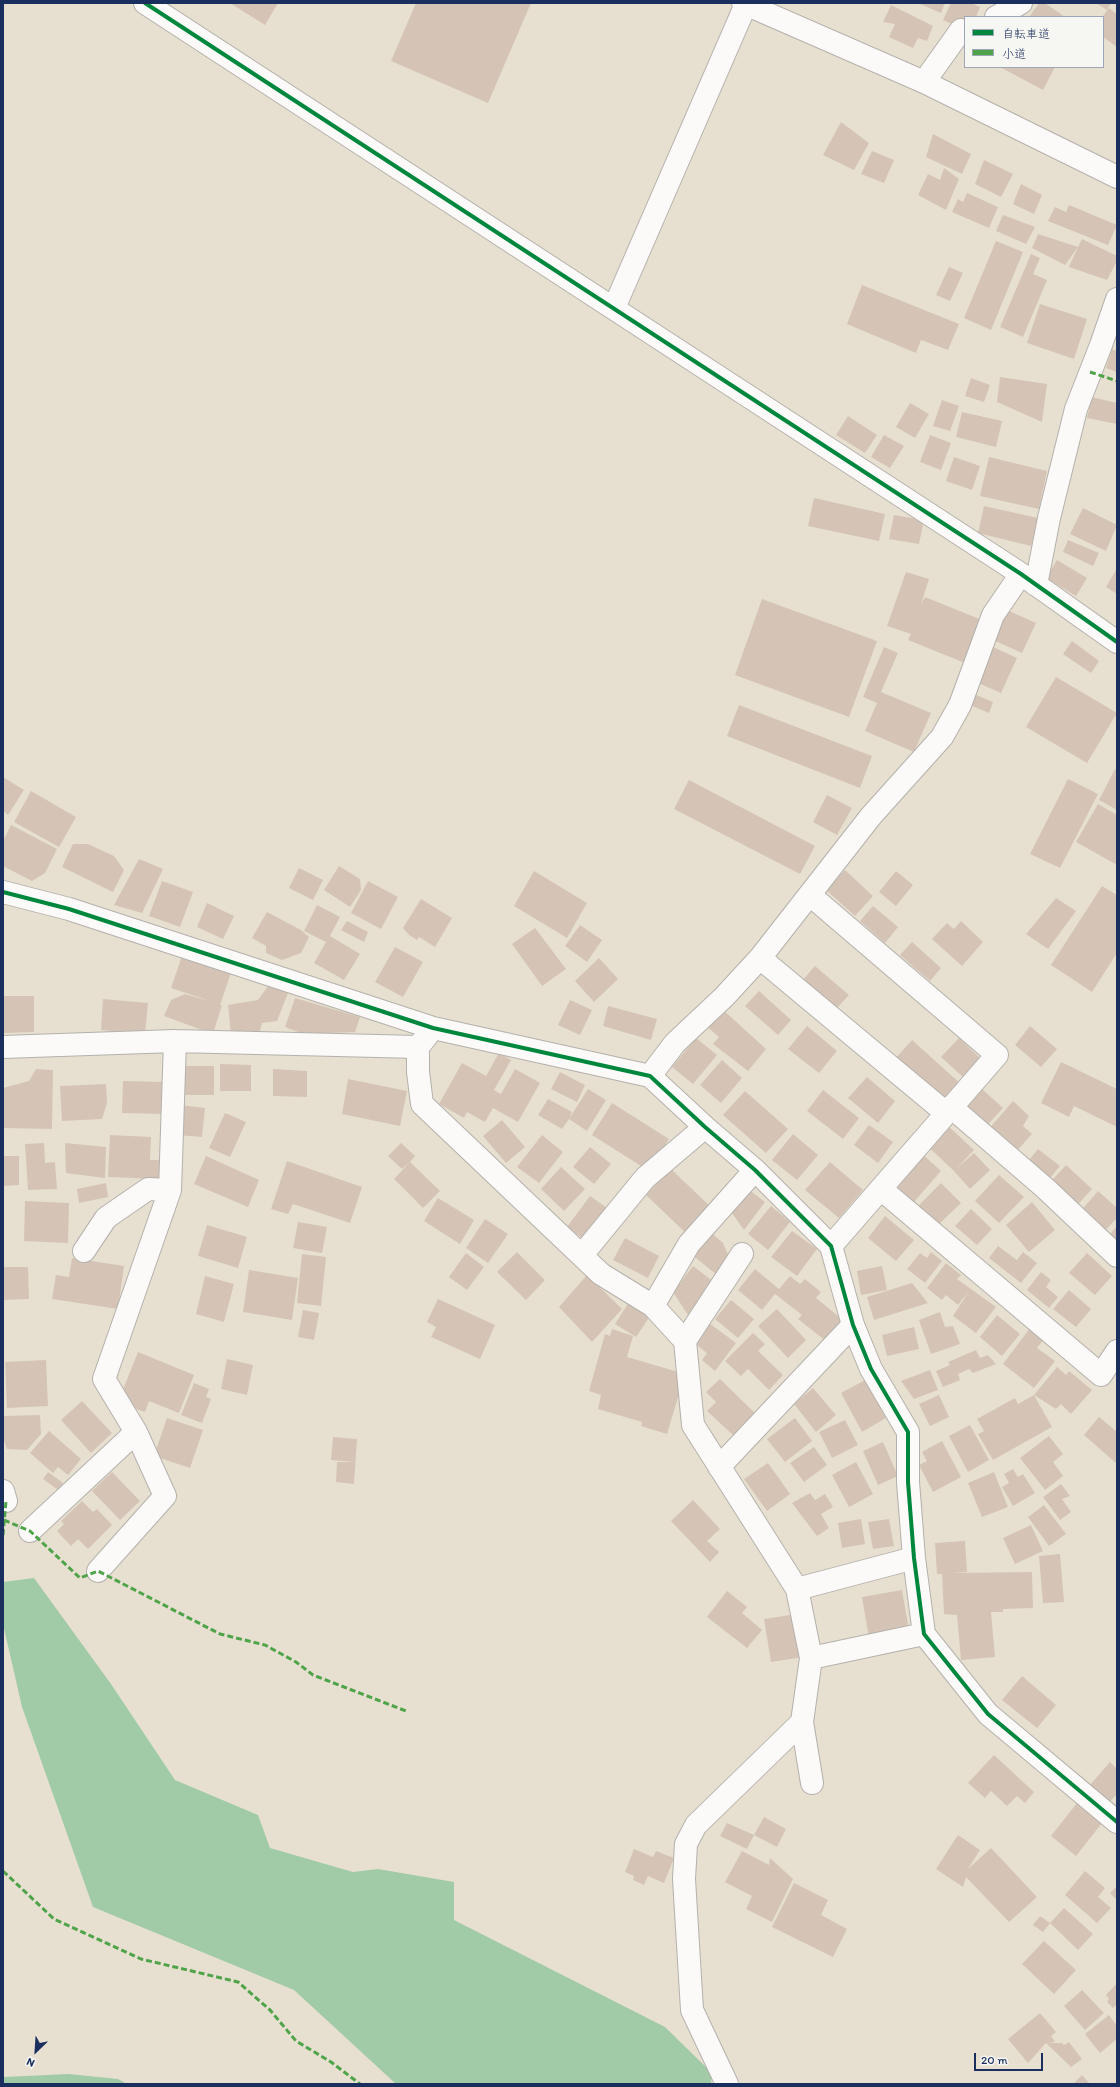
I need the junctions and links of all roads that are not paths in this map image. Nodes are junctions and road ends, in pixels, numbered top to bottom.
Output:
1 (145, 3) edge
2 (1021, 3) edge
3 (744, 4) edge
4 (998, 16) edge
5 (964, 31) edge
6 (924, 82) junction
7 (1117, 177) edge
8 (1116, 302) edge
9 (614, 308) junction
10 (1028, 580) junction
11 (1117, 642) edge
12 (3, 892) edge
13 (810, 895) junction
14 (760, 958) junction
15 (433, 1028) junction
16 (175, 1041) junction
17 (3, 1047) edge
18 (418, 1047) junction
19 (650, 1076) junction
20 (949, 1110) junction
21 (705, 1127) junction
22 (755, 1170) junction
23 (881, 1188) junction
24 (170, 1190) junction
25 (831, 1246) junction
26 (84, 1251) dead end
27 (742, 1254) dead end
28 (582, 1256) junction
29 (1117, 1256) edge
30 (653, 1306) junction
31 (853, 1325) junction
32 (685, 1341) junction
33 (1117, 1351) edge
34 (136, 1432) junction
35 (719, 1467) junction
36 (30, 1531) dead end
37 (914, 1558) junction
38 (98, 1571) dead end
39 (797, 1589) junction
40 (924, 1634) junction
41 (811, 1658) junction
42 (802, 1722) junction
43 (812, 1783) dead end
44 (1117, 1822) edge
45 (727, 2084) edge

1 - 9 street
2 - 4 street
3 - 6 street
3 - 9 street
5 - 6 street
6 - 7 street
8 - 10 street
9 - 10 street
10 - 11 street
10 - 13 street
12 - 15 street
13 - 14 street
13 - 20 street
14 - 19 street
14 - 20 street
15 - 18 street
15 - 19 street
16 - 17 street
16 - 18 street
16 - 24 street
18 - 28 street
19 - 21 street
20 - 23 street
20 - 29 street
21 - 22 street
21 - 28 street
22 - 25 street
22 - 30 street
23 - 25 street
23 - 33 street
24 - 26 street
24 - 34 street
25 - 31 street
27 - 32 street
28 - 30 street
30 - 32 street
31 - 35 street
31 - 37 street
32 - 35 street
34 - 36 street
34 - 38 street
35 - 39 street
37 - 39 street
37 - 40 street
39 - 41 street
40 - 41 street
40 - 44 street
41 - 42 street
42 - 43 street
42 - 45 street

